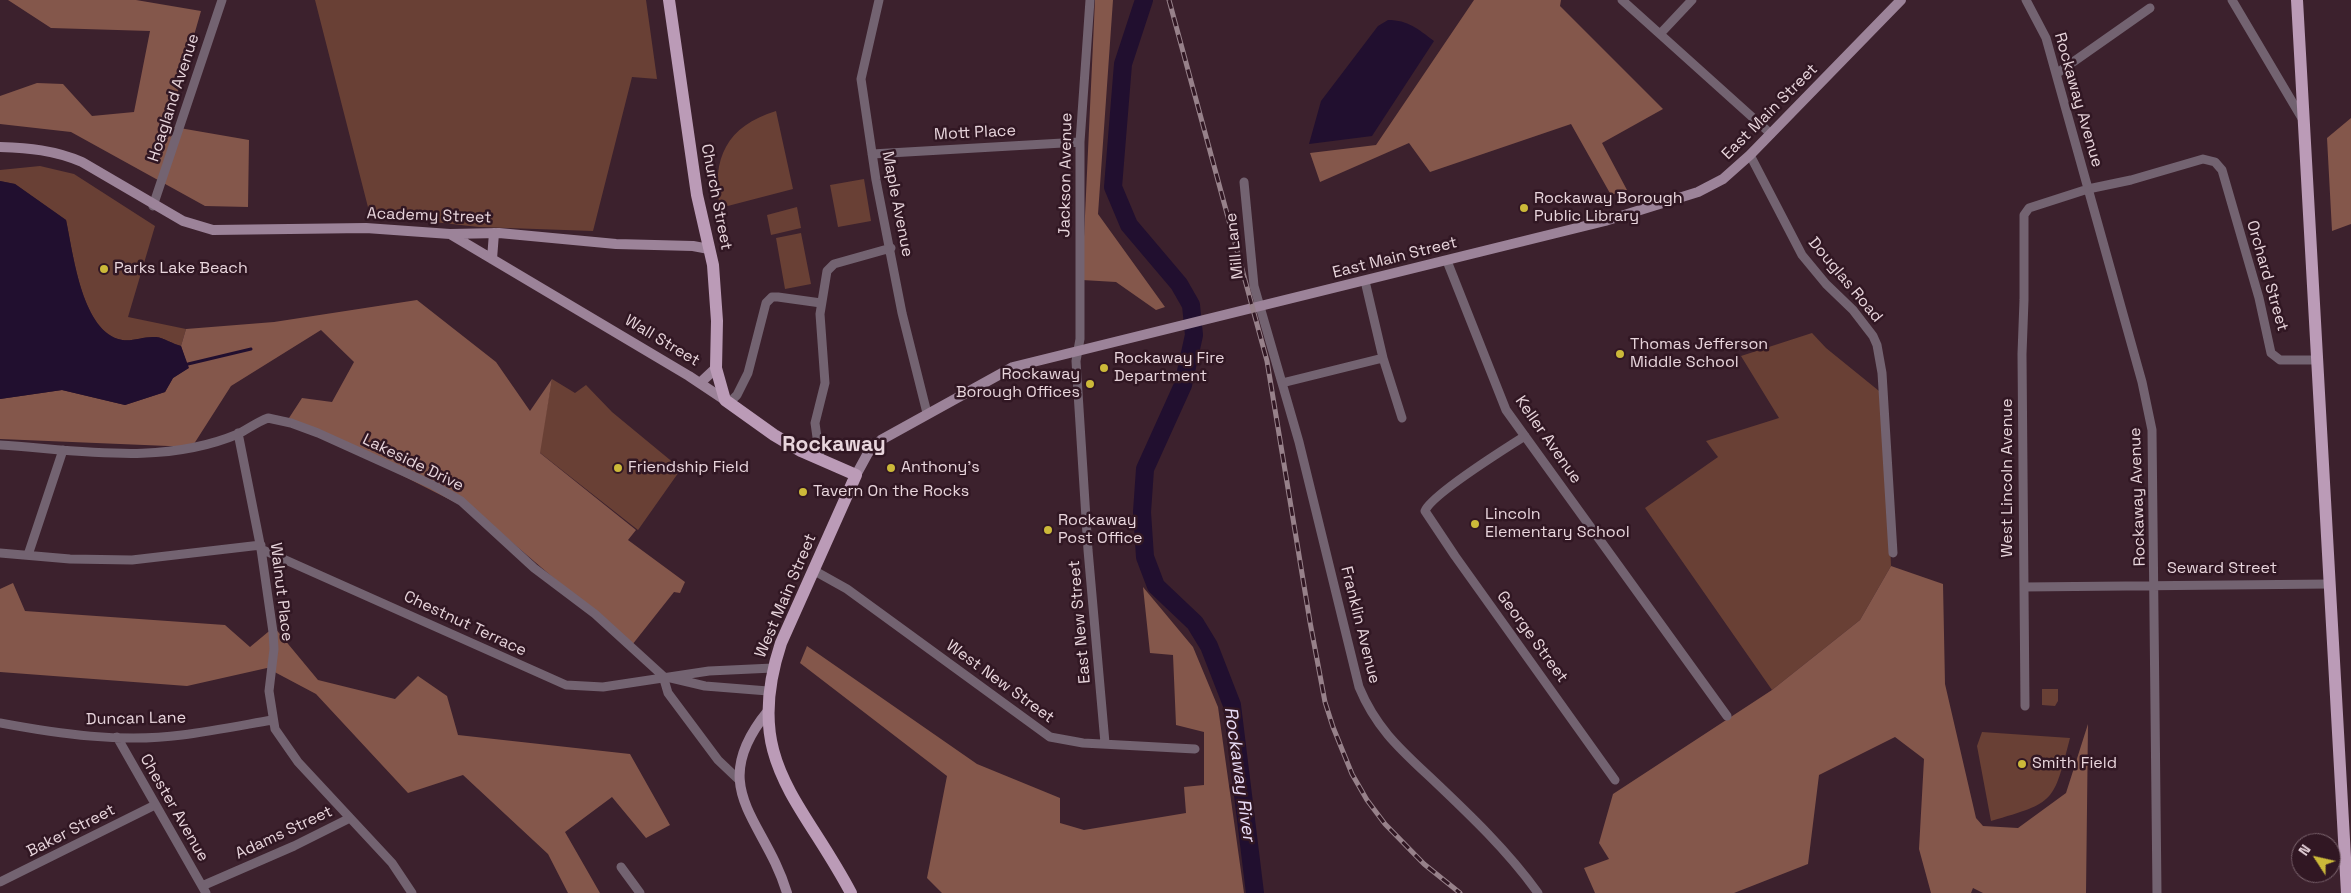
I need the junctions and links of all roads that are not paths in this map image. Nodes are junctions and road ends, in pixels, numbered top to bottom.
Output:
1 (222, 0) edge
2 (669, 0) edge
3 (879, 0) edge
4 (1090, 0) edge
5 (1622, 0) edge
6 (1692, 0) edge
7 (1901, 0) edge
8 (2026, 0) edge
9 (2232, 0) edge
10 (2297, 0) edge
11 (2150, 8) dead end
12 (1660, 34) junction
13 (2056, 74) junction
14 (2303, 121) junction
15 (1771, 134) junction
16 (1080, 142) junction
17 (0, 147) edge
18 (872, 154) junction
19 (1750, 155) junction
20 (2215, 162) joint
21 (1244, 182) dead end
22 (2088, 189) junction
23 (153, 206) junction
24 (494, 233) junction
25 (450, 234) junction
26 (709, 248) junction
27 (891, 248) junction
28 (492, 259) junction
29 (1447, 261) junction
30 (1365, 281) junction
31 (821, 303) junction
32 (1260, 306) junction
33 (1078, 350) junction
34 (1383, 358) junction
35 (2317, 360) junction
36 (716, 368) junction
37 (700, 383) junction
38 (1282, 383) junction
39 (727, 402) junction
40 (927, 413) junction
41 (1402, 418) dead end
42 (238, 433) junction
43 (1525, 436) junction
44 (0, 446) edge
45 (63, 450) junction
46 (820, 459) junction
47 (856, 475) junction
48 (261, 547) junction
49 (0, 553) edge
50 (1893, 553) dead end
51 (28, 555) junction
52 (814, 570) junction
53 (2155, 584) junction
54 (2330, 584) junction
55 (2024, 587) junction
56 (773, 668) junction
57 (663, 676) junction
58 (768, 690) junction
59 (2025, 706) dead end
60 (768, 711) junction
61 (1727, 716) dead end
62 (272, 720) junction
63 (0, 724) edge
64 (117, 737) junction
65 (1105, 743) junction
66 (1194, 749) dead end
67 (738, 779) junction
68 (1615, 780) dead end
69 (155, 805) junction
70 (350, 818) junction
71 (621, 867) dead end
72 (0, 882) edge
73 (204, 890) edge
74 (412, 893) edge
75 (640, 893) edge
76 (787, 893) edge
77 (851, 893) edge
78 (1538, 893) edge
79 (2157, 893) edge
80 (2347, 893) edge

1 - 23 street, Hoagland Avenue
2 - 26 main road, Church Street
3 - 18 street, Maple Avenue
4 - 16 street, Jackson Avenue
5 - 12 street
6 - 12 street
7 - 15 street, East Main Street
8 - 13 street, Rockaway Avenue
9 - 14 street
10 - 14 main road
11 - 13 street
12 - 15 street
13 - 22 street, Rockaway Avenue
14 - 35 main road
15 - 19 street, East Main Street
16 - 18 street, Mott Place
16 - 33 street, Jackson Avenue
17 - 23 street, Academy Street
18 - 27 street, Maple Avenue
19 - 29 street, East Main Street
19 - 50 street, Douglas Road
20 - 22 street, West Lincoln Avenue
20 - 35 street, Orchard Street
21 - 32 street, Mill Lane
22 - 53 street, Rockaway Avenue
22 - 55 street, West Lincoln Avenue
23 - 25 street, Academy Street
24 - 25 street, Academy Street
24 - 26 street, Academy Street
24 - 28 street
25 - 28 street, Wall Street
26 - 36 main road, Church Street
27 - 31 street
27 - 40 street, Maple Avenue
28 - 37 street, Wall Street
29 - 30 street, East Main Street
29 - 43 street, Keller Avenue
30 - 32 street, East Main Street
30 - 34 street
31 - 39 street
31 - 46 street
32 - 33 street, East Main Street
32 - 38 street, Franklin Avenue
33 - 40 street, East Main Street
33 - 65 street, East New Street
34 - 38 street
34 - 41 street
35 - 54 main road
36 - 37 street
36 - 39 main road, Church Street
37 - 39 street, Wall Street
38 - 78 street, Franklin Avenue
39 - 46 main road, Wall Street
40 - 47 street, East Main Street
42 - 45 street, Lakeside Drive
42 - 48 street, Walnut Place
42 - 57 street, Lakeside Drive
43 - 61 street, Keller Avenue
43 - 68 street, George Street
44 - 45 street, Lakeside Drive
45 - 51 street
46 - 47 main road, Wall Street
47 - 52 main road, West Main Street
48 - 51 street
48 - 57 street, Chestnut Terrace
48 - 62 street, Walnut Place
49 - 51 street
52 - 56 main road, West Main Street
52 - 65 street, West New Street
53 - 54 street, Seward Street
53 - 55 street, Seward Street
53 - 79 street, Rockaway Avenue
54 - 80 main road
55 - 59 street, West Lincoln Avenue
56 - 57 street, Chestnut Terrace
56 - 58 main road, West Main Street
57 - 58 street, Chestnut Terrace
57 - 67 street, Lakeside Drive
58 - 60 main road, West Main Street
60 - 67 street
60 - 77 main road, West Main Street
62 - 64 street, Duncan Lane
62 - 70 street, Walnut Place
63 - 64 street, Duncan Lane
64 - 69 street, Chester Avenue
65 - 66 street, West New Street
67 - 76 street
69 - 72 street, Baker Street
69 - 73 street, Chester Avenue
70 - 73 street, Adams Street
70 - 74 street, Walnut Place
71 - 75 street

